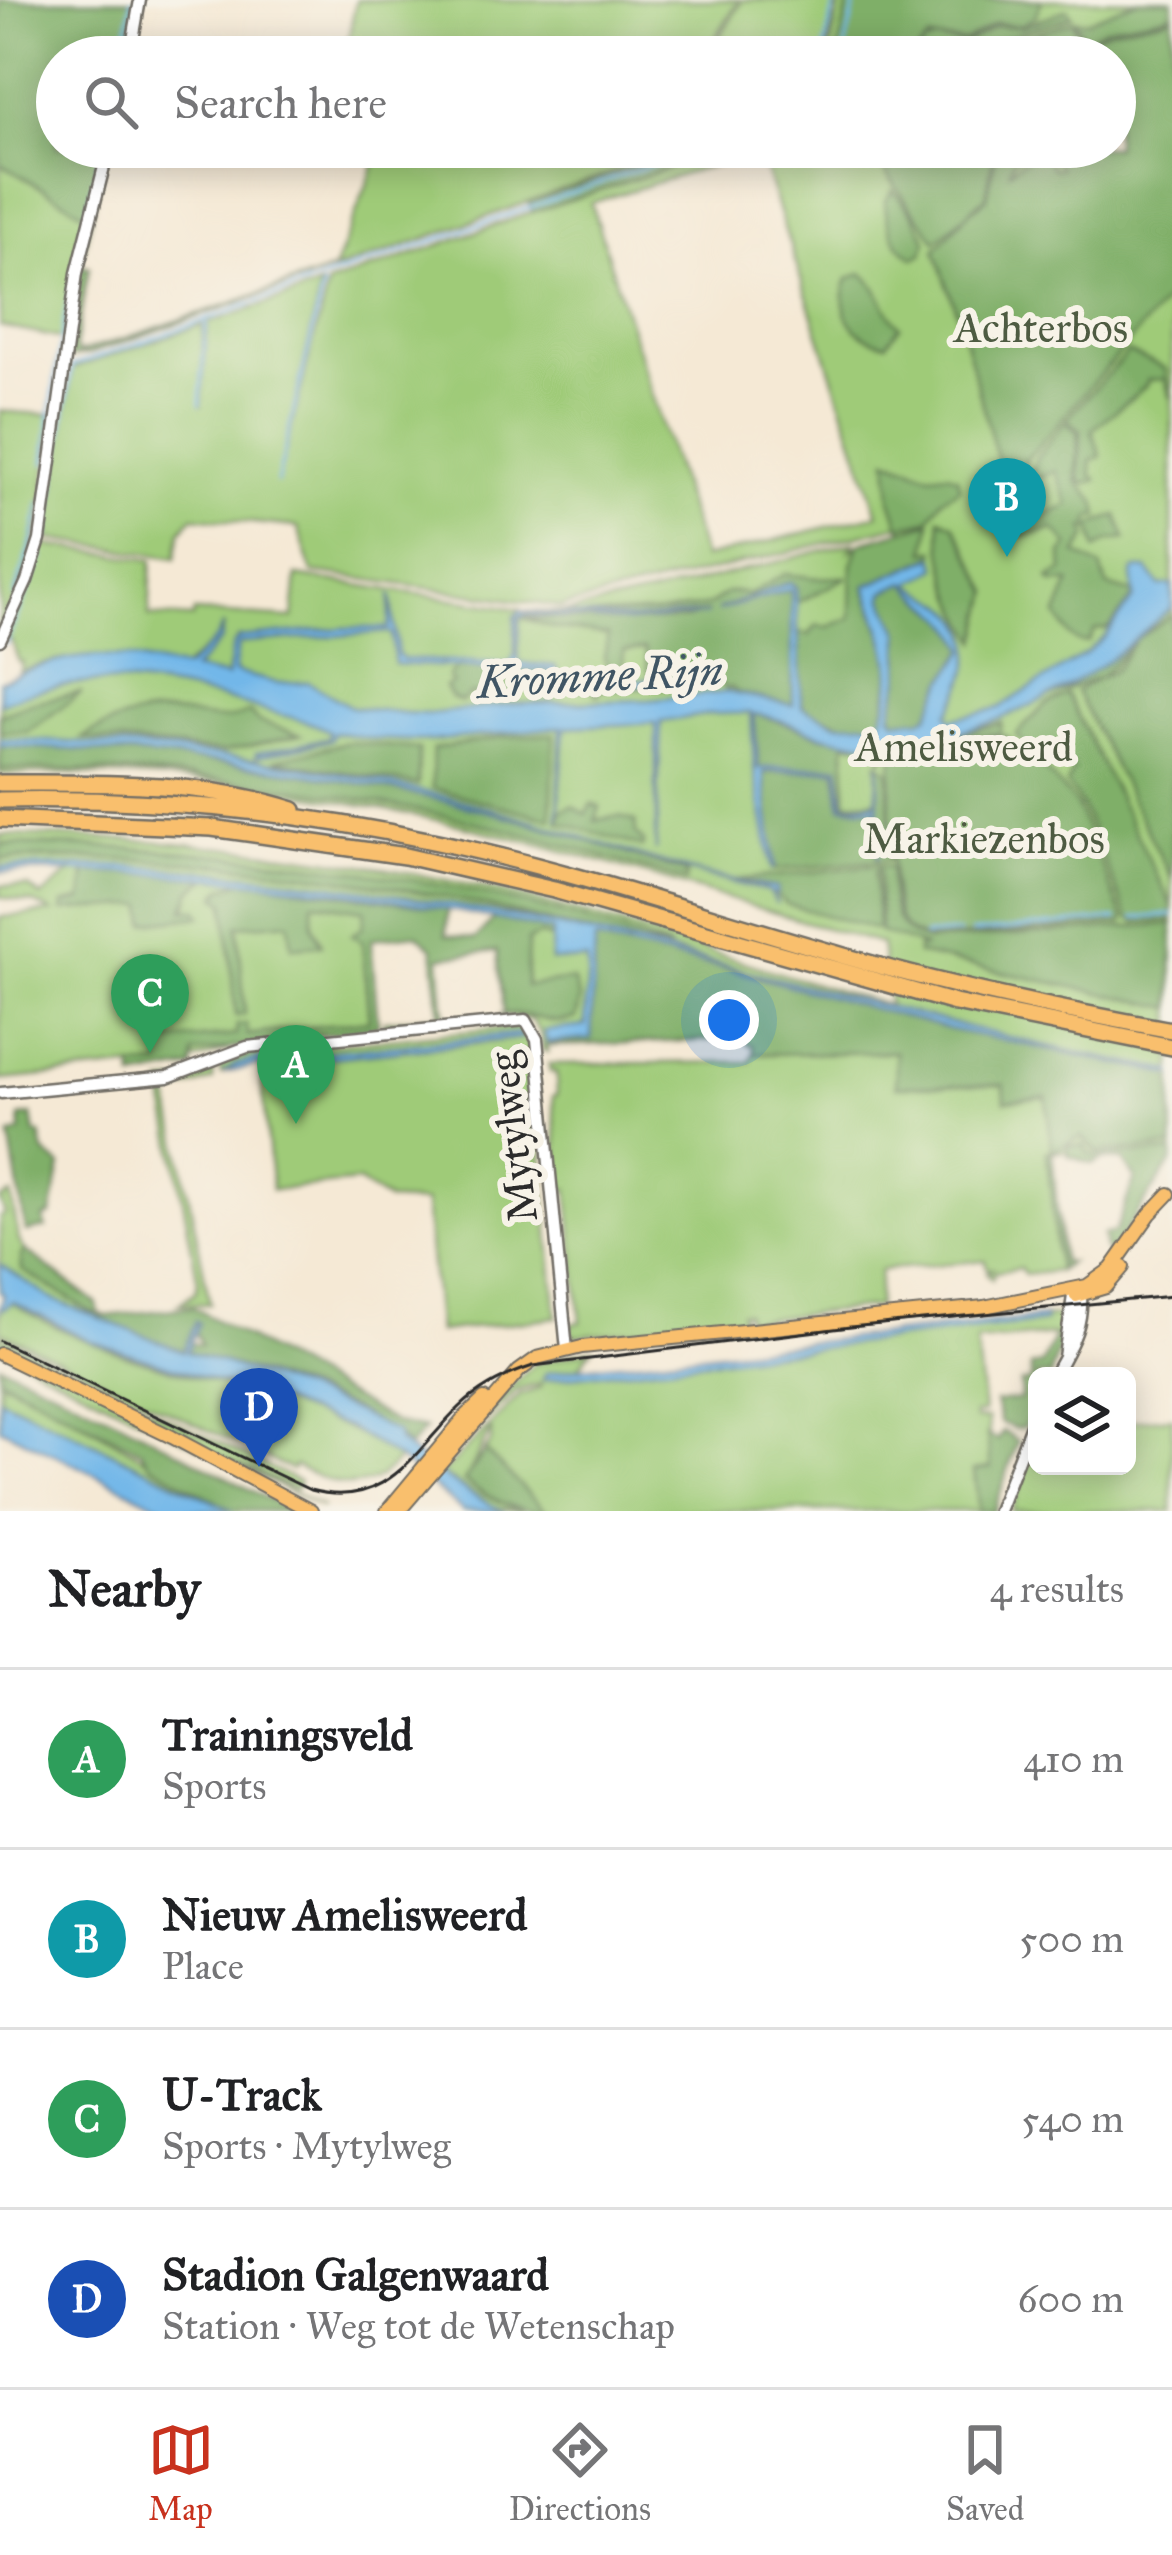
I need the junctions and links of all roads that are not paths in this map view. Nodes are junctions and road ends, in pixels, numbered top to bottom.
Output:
1 (140, 0) edge
2 (134, 36) edge
3 (103, 168) edge
4 (0, 640) edge
5 (0, 783) edge
6 (0, 800) edge
7 (0, 819) edge
8 (331, 822) junction
9 (1172, 1030) edge
10 (1172, 1047) edge
11 (1, 1093) edge
12 (1171, 1192) edge
13 (1076, 1294) junction
14 (568, 1350) junction
15 (0, 1354) edge
16 (1059, 1367) edge
17 (1028, 1433) edge
18 (420, 1478) junction
19 (306, 1507) edge
20 (326, 1511) edge
21 (387, 1511) edge
22 (399, 1511) edge
23 (998, 1511) edge

1 - 2 street
3 - 4 street
5 - 8 highway
6 - 8 highway
7 - 10 highway
8 - 9 highway
11 - 14 street, Mytylweg
12 - 13 main road
13 - 14 main road
13 - 16 street
14 - 18 main road
15 - 19 main road
17 - 23 street
18 - 21 main road
18 - 22 main road
19 - 20 main road

